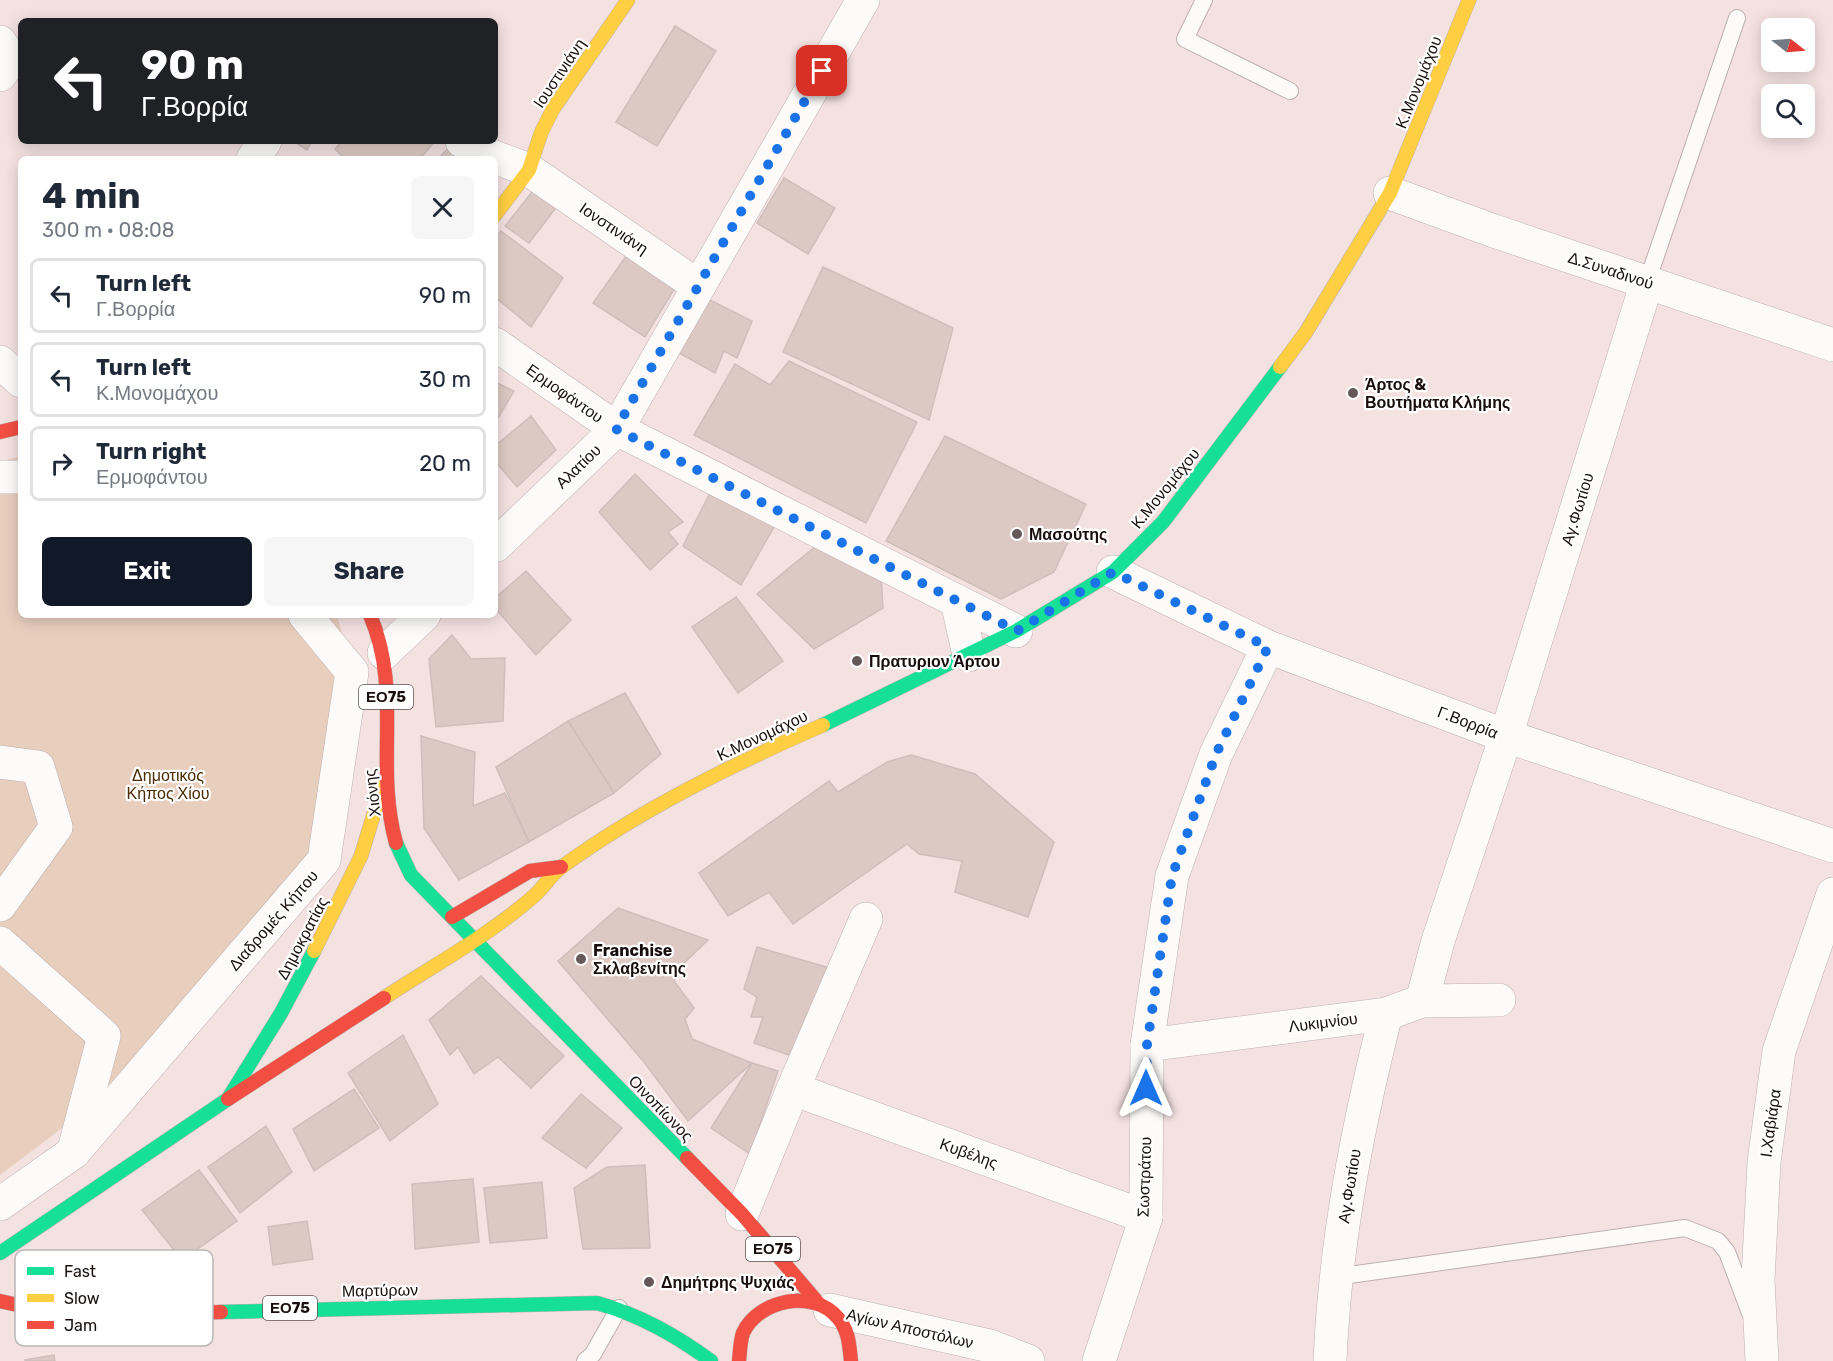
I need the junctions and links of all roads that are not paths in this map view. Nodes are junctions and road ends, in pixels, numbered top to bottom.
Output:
1 (628, 0) edge
2 (863, 0) edge
3 (1204, 0) edge
4 (1469, 0) edge
5 (1737, 18) dead end
6 (0, 42) edge
7 (0, 75) edge
8 (1290, 91) dead end
9 (468, 144) edge
10 (491, 156) edge
11 (498, 158) edge
12 (529, 170) junction
13 (1390, 193) junction
14 (498, 211) edge
15 (1647, 282) junction
16 (698, 286) junction
17 (1833, 345) edge
18 (498, 346) edge
19 (0, 362) edge
20 (18, 378) edge
21 (18, 428) edge
22 (616, 429) junction
23 (0, 432) edge
24 (0, 477) edge
25 (18, 477) edge
26 (498, 543) edge
27 (1113, 572) junction
28 (957, 601) junction
29 (307, 618) edge
30 (371, 618) edge
31 (420, 618) edge
32 (1017, 631) junction
33 (1268, 647) junction
34 (384, 653) junction
35 (969, 654) junction
36 (1506, 736) junction
37 (0, 762) edge
38 (384, 782) junction
39 (1833, 846) edge
40 (561, 867) junction
41 (1833, 894) edge
42 (0, 905) edge
43 (452, 917) junction
44 (866, 919) dead end
45 (473, 940) junction
46 (0, 943) edge
47 (1499, 1000) dead end
48 (1422, 1001) junction
49 (1386, 1014) junction
50 (1147, 1045) junction
51 (793, 1089) junction
52 (228, 1099) junction
53 (74, 1152) junction
54 (0, 1204) edge
55 (742, 1214) junction
56 (1146, 1216) junction
57 (0, 1253) edge
58 (1335, 1277) junction
59 (0, 1301) edge
60 (15, 1304) edge
61 (618, 1308) junction
62 (213, 1312) edge
63 (832, 1317) junction
64 (990, 1346) junction
65 (1762, 1352) edge
66 (857, 1357) edge
67 (585, 1361) edge
68 (711, 1361) edge
69 (739, 1361) edge
70 (950, 1361) edge
71 (1028, 1361) edge
72 (1099, 1361) edge
73 (1330, 1361) edge

1 - 12 main road, Ιουστινιάνη
2 - 16 street, Αλατίου
3 - 8 lane
4 - 13 main road, Κ.Μονομάχου
5 - 15 lane, Αγ.Φωτίου
6 - 7 street
9 - 10 street, Ιονστινιάνη
11 - 12 street, Ιονστινιάνη
12 - 14 main road, Ιουστινιάνη
12 - 16 street, Ιονστινιάνη
13 - 15 street, Δ.Συναδινού
13 - 27 main road, Κ.Μονομάχου
15 - 17 street, Δ.Συναδινού
15 - 36 street, Αγ.Φωτίου
16 - 22 street, Αλατίου
18 - 22 street, Ερμοφάντου
19 - 20 street
21 - 23 main road
22 - 26 street, Αλατίου
22 - 28 street, Ερμοφάντου
24 - 25 street
27 - 32 main road, Κ.Μονομάχου
27 - 33 street, Γ.Βορρία
28 - 32 street, Ερμοφάντου
28 - 35 street
29 - 53 street, Διαδρομές Κήπου
30 - 34 main road, Χιόνης / ΕΟ75
31 - 34 street
32 - 35 main road, Κ.Μονομάχου
33 - 36 street, Γ.Βορρία
33 - 50 street, Σωστράτου
34 - 38 main road, Χιόνης / ΕΟ75
35 - 40 main road, Κ.Μονομάχου
36 - 39 street, Γ.Βορρία
36 - 48 street, Αγ.Φωτίου
37 - 42 street
38 - 43 main road, Χιόνης / ΕΟ75
38 - 52 main road, Δημοκρατίας / ΕΟ75
40 - 43 main road, Κ.Μονομάχου
40 - 45 main road, Κ.Μονομάχου
41 - 65 street, Ι.Χαβιάρα
43 - 45 main road, Χιόνης / ΕΟ75
44 - 51 street
45 - 52 main road, Δημοκρατίας
45 - 55 main road, Οινοπίωνος / ΕΟ75
46 - 53 street
47 - 48 street, Λυκιμνίου
48 - 49 street, Λυκιμνίου
49 - 50 street, Λυκιμνίου
49 - 58 street, Αγ.Φωτίου
50 - 56 street, Σωστράτου
51 - 55 street
51 - 56 street, Κυβέλης
52 - 57 main road, Δημοκρατίας / ΕΟ75
53 - 54 street, Διαδρομές Κήπου
55 - 63 main road, Οινοπίωνος / ΕΟ75
56 - 72 street, Σωστράτου
58 - 65 lane
58 - 73 street, Αγ.Φωτίου
59 - 60 main road, Μαρτύρων / ΕΟ75
61 - 62 main road, Μαρτύρων / ΕΟ75
61 - 67 lane
61 - 68 main road, Μαρτύρων / ΕΟ75
63 - 64 street, Αγίων Αποστόλων
63 - 66 main road, ΕΟ75
63 - 69 main road
64 - 70 street
64 - 71 street, Αγίων Αποστόλων

